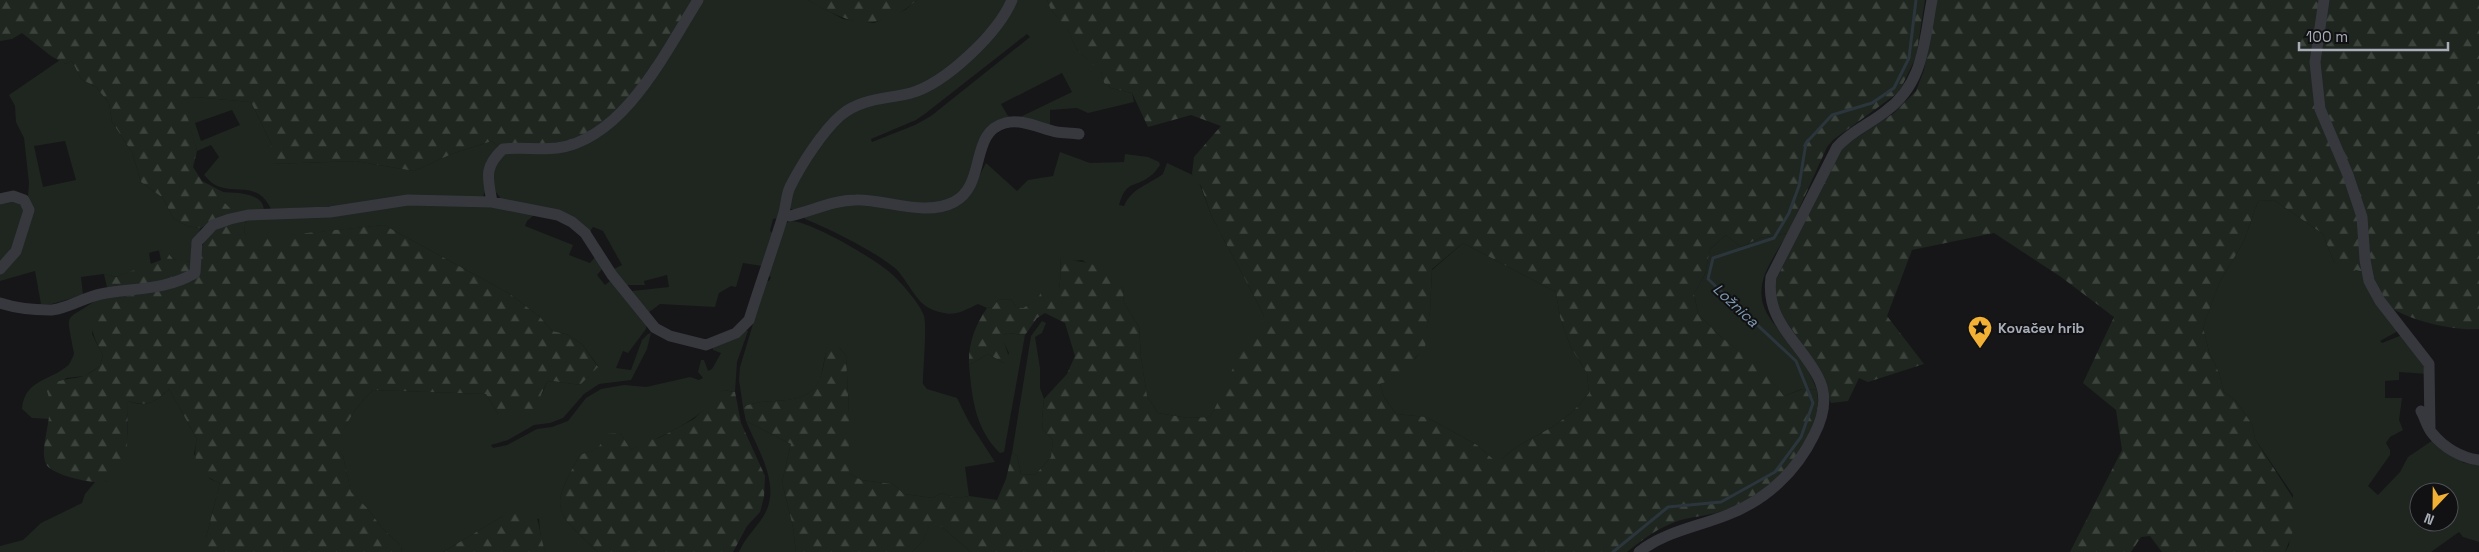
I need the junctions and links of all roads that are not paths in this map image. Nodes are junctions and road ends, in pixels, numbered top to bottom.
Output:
1 (698, 0) edge
2 (1012, 0) edge
3 (1932, 0) edge
4 (2324, 0) edge
5 (1079, 134) dead end
6 (0, 199) edge
7 (492, 202) junction
8 (790, 216) dead end
9 (0, 269) edge
10 (0, 302) edge
11 (2421, 411) dead end
12 (2430, 430) junction
13 (2479, 460) edge
14 (1639, 552) edge

1 - 7 street
2 - 7 street
3 - 14 street
4 - 12 street
5 - 8 street
6 - 9 street
7 - 10 street
11 - 12 street
12 - 13 street

